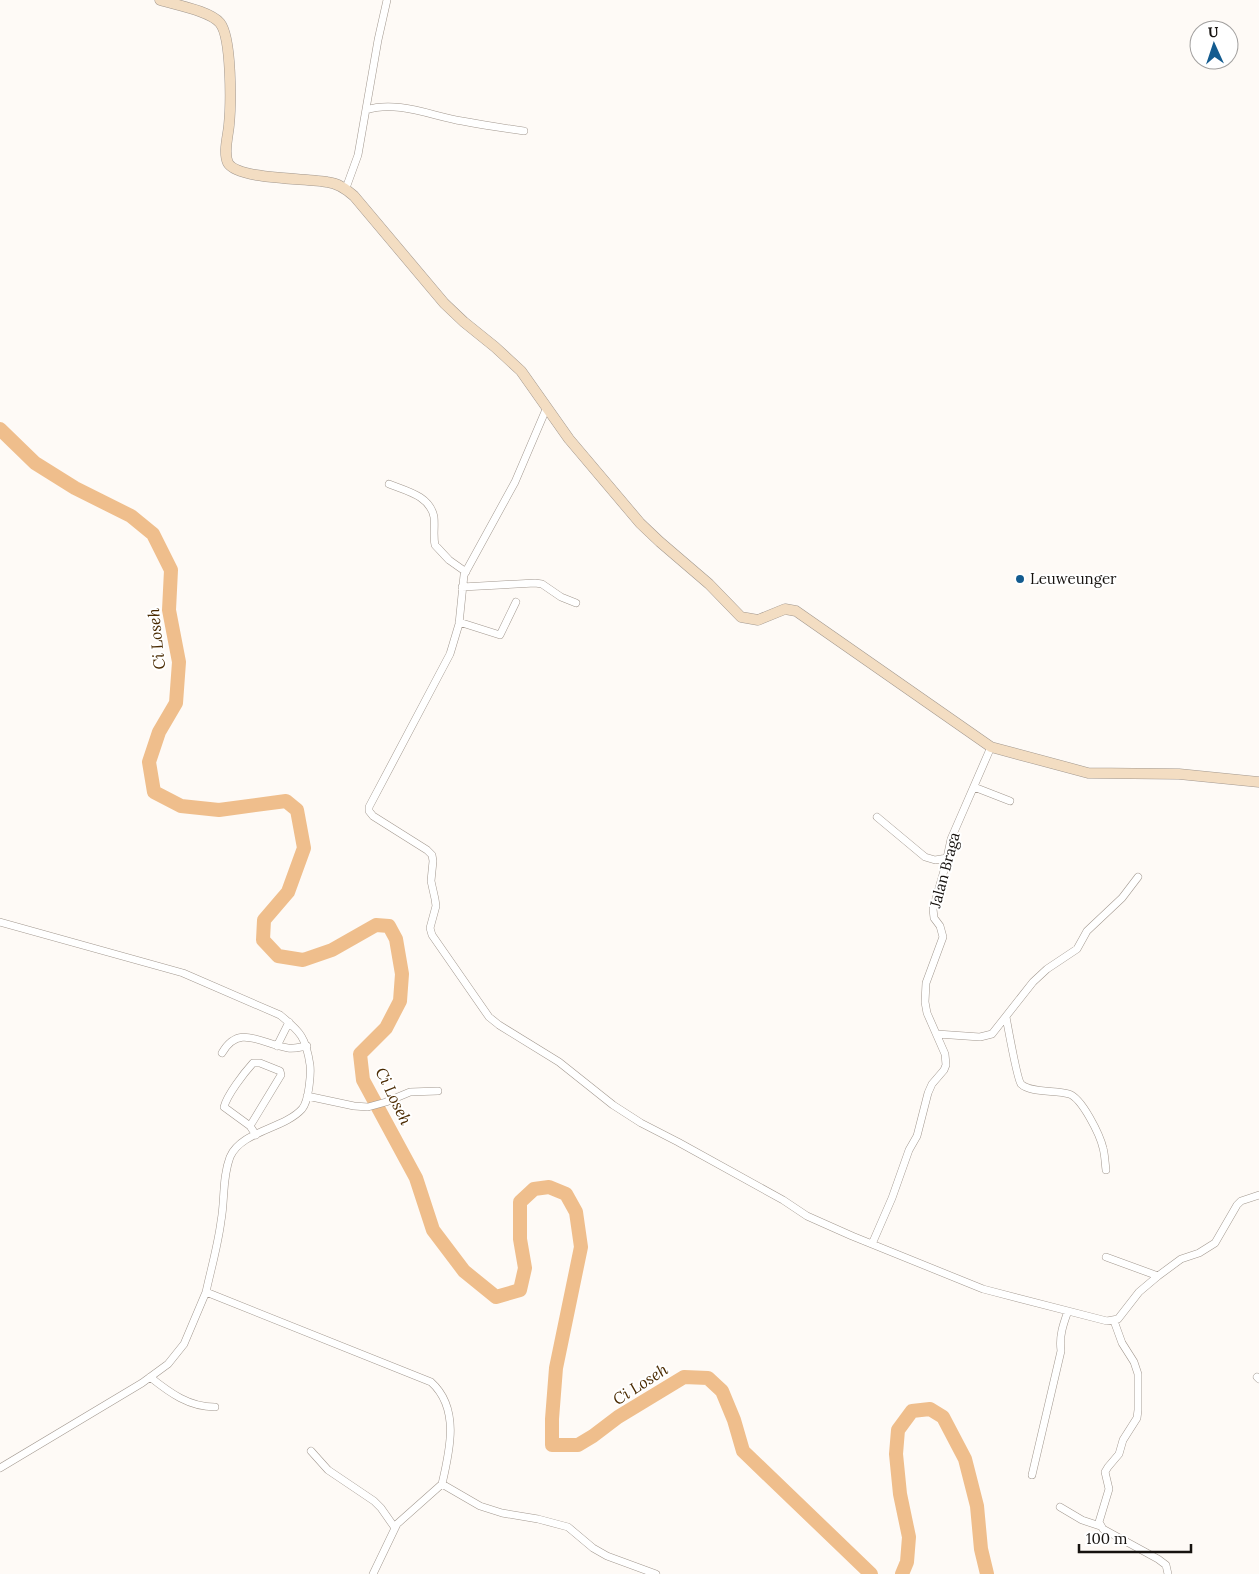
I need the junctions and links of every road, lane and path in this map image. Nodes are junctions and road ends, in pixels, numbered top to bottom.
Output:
1 (160, 0) edge
2 (387, 0) edge
3 (366, 110) junction
4 (524, 131) dead end
5 (346, 188) junction
6 (547, 407) junction
7 (389, 484) dead end
8 (464, 579) junction
9 (516, 602) dead end
10 (576, 603) dead end
11 (459, 622) junction
12 (990, 747) junction
13 (1259, 782) edge
14 (974, 787) junction
15 (1010, 801) dead end
16 (877, 817) dead end
17 (947, 858) junction
18 (1138, 877) dead end
19 (0, 922) edge
20 (1006, 1017) junction
21 (289, 1022) junction
22 (937, 1034) junction
23 (277, 1046) junction
24 (307, 1046) junction
25 (222, 1054) dead end
26 (438, 1091) dead end
27 (307, 1096) junction
28 (250, 1126) junction
29 (256, 1135) junction
30 (1106, 1170) dead end
31 (1259, 1196) edge
32 (872, 1244) junction
33 (1106, 1256) dead end
34 (1158, 1276) junction
35 (206, 1292) junction
36 (1068, 1311) junction
37 (1114, 1321) junction
38 (150, 1377) junction
39 (215, 1407) dead end
40 (312, 1451) dead end
41 (0, 1468) edge
42 (1032, 1475) dead end
43 (442, 1484) junction
44 (1060, 1507) dead end
45 (1100, 1526) junction
46 (395, 1528) junction
47 (373, 1574) edge
48 (656, 1574) edge
49 (1168, 1574) edge

1 - 5 street
2 - 3 street
3 - 4 street
3 - 5 street
5 - 6 street
6 - 8 street
6 - 12 street
7 - 8 street
8 - 10 street
8 - 11 street
9 - 11 street
11 - 32 street
12 - 13 street
12 - 14 street, Jalan Braga
14 - 15 street
14 - 17 street, Jalan Braga
16 - 17 street
17 - 22 street, Jalan Braga
18 - 20 street
19 - 21 street
20 - 22 street
20 - 30 street
21 - 23 street
21 - 24 street
22 - 32 street, Jalan Braga
23 - 24 street
23 - 25 street
24 - 27 street
26 - 27 street
27 - 29 street
28 - 28 street
28 - 29 street
29 - 35 street
31 - 34 street
32 - 36 street
33 - 34 street
34 - 37 street
35 - 38 street
35 - 43 street
36 - 37 street
36 - 42 street
37 - 45 street
38 - 39 street
38 - 41 street
40 - 46 street
43 - 46 street
43 - 48 street
44 - 45 street
45 - 49 street
46 - 47 street

